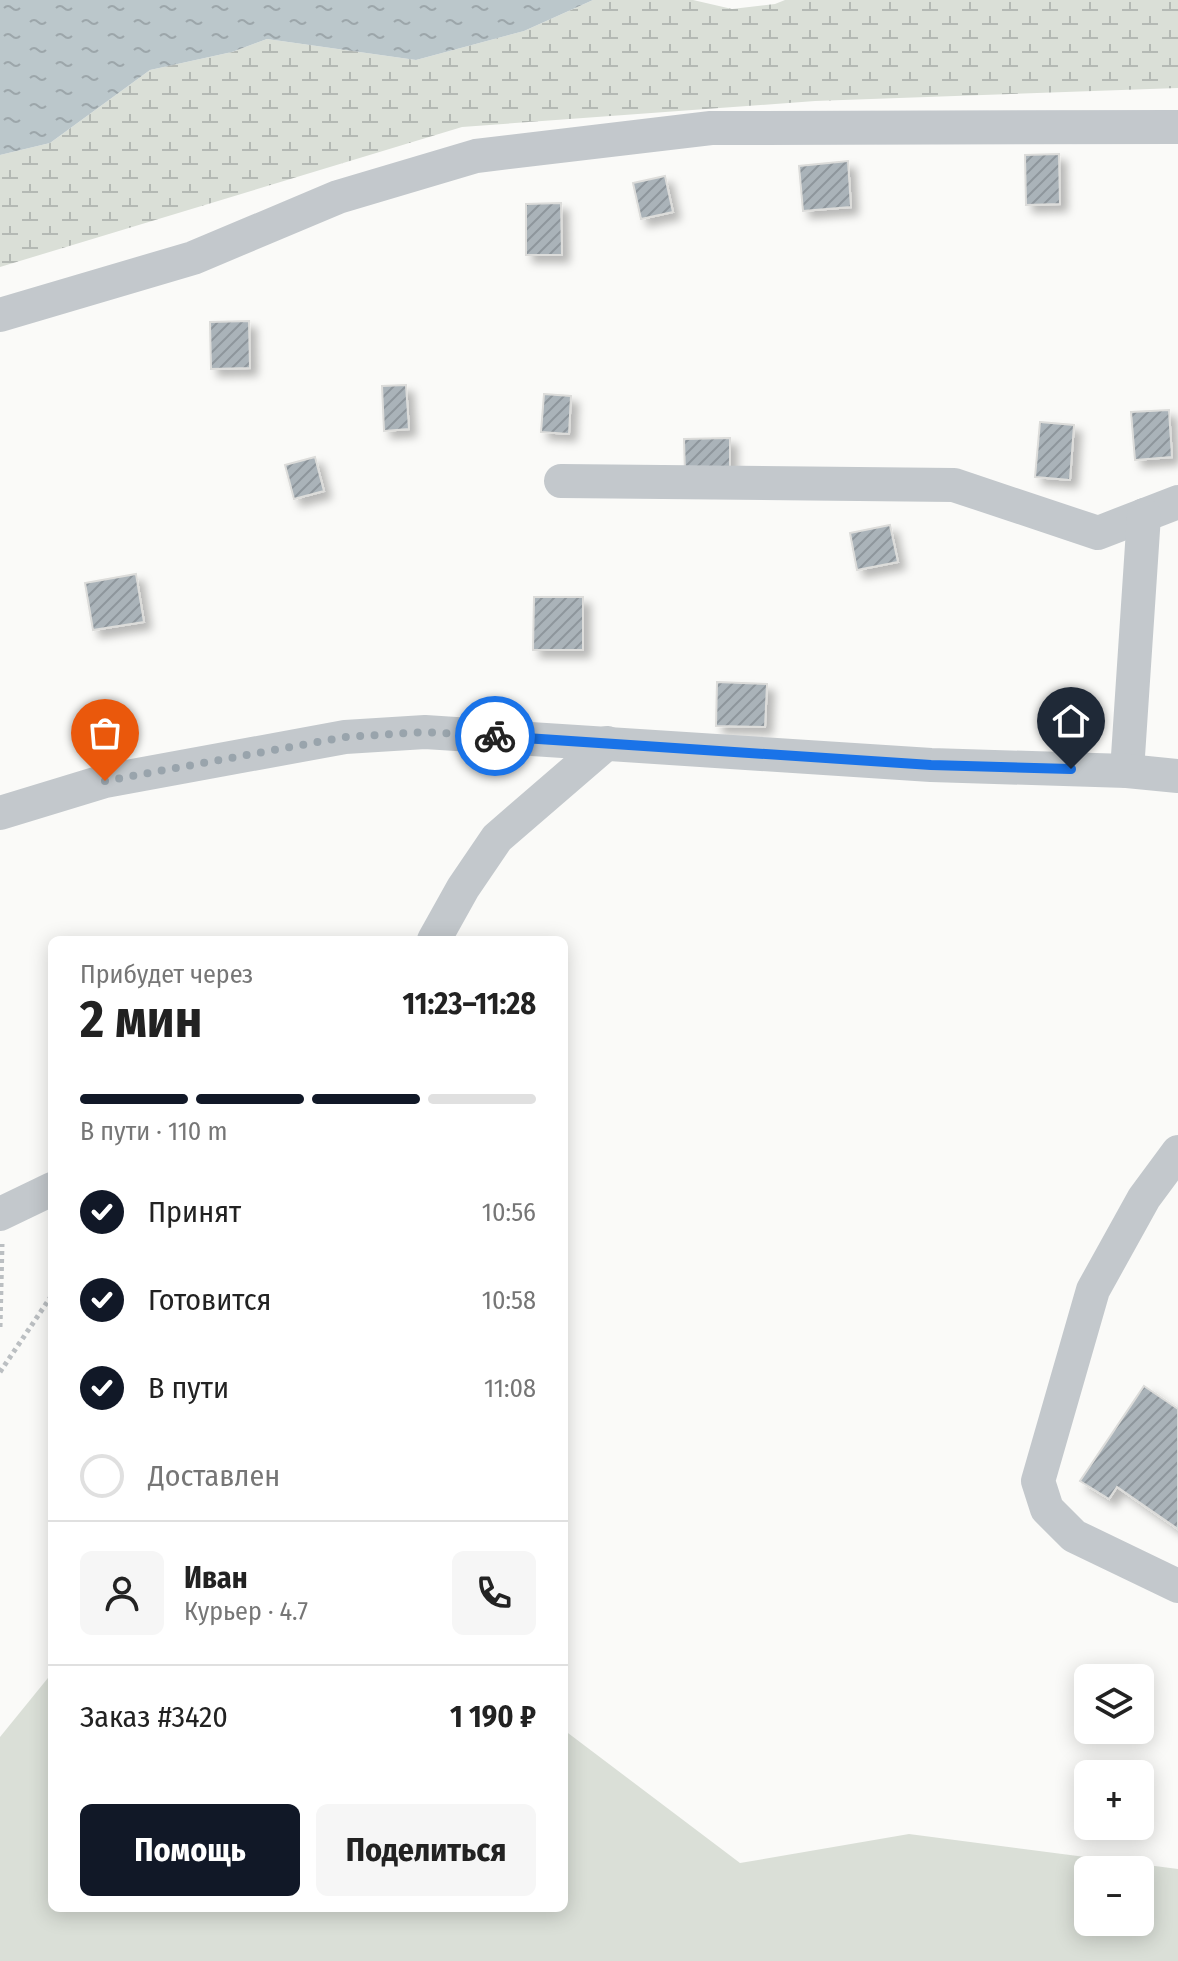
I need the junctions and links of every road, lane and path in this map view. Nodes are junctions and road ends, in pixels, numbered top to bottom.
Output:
1 (1178, 127) edge
2 (0, 315) edge
3 (561, 481) dead end
4 (1178, 502) edge
5 (1144, 515) junction
6 (607, 743) junction
7 (1127, 771) junction
8 (1178, 776) edge
9 (0, 813) edge
10 (436, 936) edge
11 (1178, 1152) edge
12 (48, 1191) edge
13 (1, 1213) edge
14 (48, 1301) edge
15 (0, 1327) edge
16 (0, 1372) edge
17 (1178, 1586) edge

1 - 2 street
3 - 5 street
4 - 5 street
5 - 7 street
6 - 7 street
6 - 9 street
6 - 10 street
7 - 8 street
11 - 17 street
12 - 13 street
13 - 15 path
14 - 16 path

